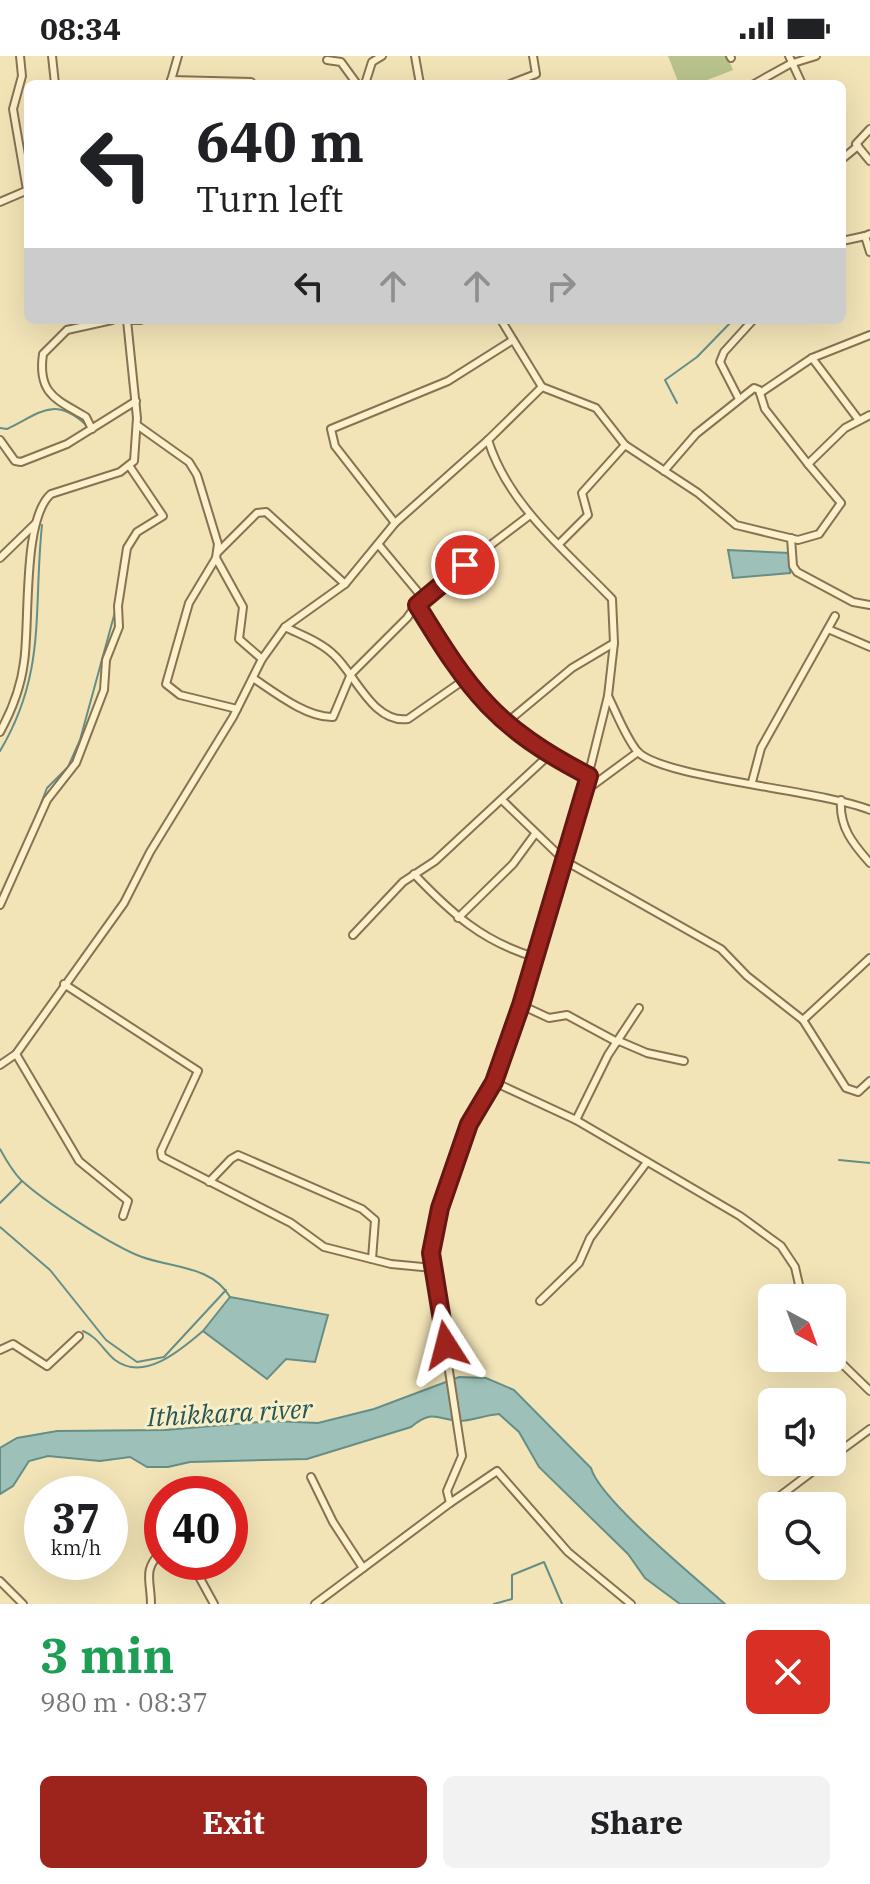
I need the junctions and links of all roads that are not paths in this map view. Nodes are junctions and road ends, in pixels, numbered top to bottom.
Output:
1 (20, 56) edge
2 (52, 56) edge
3 (178, 56) edge
4 (382, 56) edge
5 (415, 56) edge
6 (533, 56) edge
7 (816, 56) edge
8 (327, 60) dead end
9 (790, 60) edge
10 (537, 71) junction
11 (55, 80) edge
12 (171, 80) edge
13 (354, 80) edge
14 (366, 80) edge
15 (419, 80) edge
16 (518, 80) edge
17 (538, 80) edge
18 (760, 80) edge
19 (800, 80) edge
20 (870, 129) edge
21 (858, 146) junction
22 (846, 150) edge
23 (849, 153) junction
24 (846, 156) edge
25 (870, 161) edge
26 (24, 168) edge
27 (24, 192) edge
28 (0, 202) edge
29 (867, 235) edge
30 (846, 240) edge
31 (870, 252) edge
32 (94, 324) edge
33 (127, 324) edge
34 (503, 324) edge
35 (749, 324) edge
36 (870, 335) edge
37 (513, 340) junction
38 (812, 358) junction
39 (542, 387) junction
40 (760, 393) junction
41 (739, 399) junction
42 (136, 401) junction
43 (870, 415) edge
44 (858, 419) junction
45 (137, 425) junction
46 (92, 429) junction
47 (0, 440) edge
48 (488, 440) junction
49 (625, 445) junction
50 (808, 464) junction
51 (130, 467) junction
52 (664, 471) junction
53 (530, 515) junction
54 (38, 520) junction
55 (395, 523) junction
56 (791, 538) junction
57 (378, 544) junction
58 (559, 544) junction
59 (217, 555) junction
60 (0, 558) edge
61 (345, 584) junction
62 (422, 597) junction
63 (417, 605) junction
64 (870, 605) edge
65 (835, 616) dead end
66 (285, 627) junction
67 (828, 629) junction
68 (614, 643) junction
69 (870, 647) edge
70 (262, 659) junction
71 (351, 674) junction
72 (253, 678) junction
73 (464, 680) junction
74 (608, 696) junction
75 (237, 709) junction
76 (506, 723) junction
77 (0, 732) edge
78 (638, 752) junction
79 (549, 755) junction
80 (589, 776) junction
81 (752, 782) junction
82 (585, 791) junction
83 (502, 800) junction
84 (841, 800) junction
85 (870, 810) edge
86 (535, 834) junction
87 (565, 861) junction
88 (870, 863) edge
89 (414, 874) junction
90 (0, 905) edge
91 (458, 918) junction
92 (353, 935) dead end
93 (535, 957) junction
94 (870, 958) edge
95 (64, 984) junction
96 (521, 1005) junction
97 (639, 1008) dead end
98 (803, 1020) junction
99 (618, 1042) junction
100 (16, 1054) junction
101 (684, 1061) dead end
102 (0, 1065) edge
103 (870, 1081) edge
104 (494, 1082) junction
105 (576, 1120) junction
106 (647, 1162) junction
107 (209, 1182) junction
108 (123, 1216) dead end
109 (372, 1259) junction
110 (433, 1268) junction
111 (799, 1284) edge
112 (540, 1301) dead end
113 (79, 1336) dead end
114 (0, 1350) edge
115 (846, 1368) edge
116 (870, 1391) edge
117 (870, 1429) edge
118 (846, 1447) edge
119 (806, 1476) edge
120 (311, 1477) dead end
121 (785, 1492) edge
122 (450, 1503) junction
123 (363, 1568) junction
124 (147, 1580) edge
125 (201, 1580) edge
126 (0, 1581) edge
127 (23, 1604) edge
128 (151, 1604) edge
129 (214, 1604) edge
130 (315, 1604) edge
131 (631, 1604) edge

1 - 26 street
2 - 11 street
3 - 12 street
4 - 14 street
5 - 15 street
6 - 10 street
7 - 9 street
8 - 13 street
9 - 18 street
9 - 19 street
10 - 16 street
10 - 17 street
20 - 21 street
21 - 23 street
21 - 25 street
22 - 23 street
23 - 24 street
27 - 28 street
29 - 30 street
29 - 31 street
32 - 46 street
33 - 42 street
34 - 37 street
35 - 41 street
36 - 38 street
37 - 39 street
37 - 55 street
38 - 40 street
38 - 44 street
39 - 48 street
39 - 49 street
40 - 41 street
40 - 50 street
41 - 52 street
42 - 45 street
42 - 46 street
43 - 44 street
44 - 50 street
45 - 51 street
45 - 59 street
46 - 47 street
48 - 53 street
48 - 55 street
49 - 52 street
49 - 58 street
50 - 56 street
51 - 54 street
51 - 90 street
52 - 56 street
53 - 58 street
53 - 62 street
54 - 60 street
54 - 77 street
55 - 57 street
56 - 64 street
57 - 61 street
57 - 62 street
58 - 68 street
59 - 61 street
59 - 70 street
59 - 75 street
61 - 66 street
62 - 63 street
63 - 71 street
63 - 73 street
65 - 67 street
66 - 70 street
66 - 71 street
67 - 69 street
67 - 81 street
68 - 74 street
68 - 76 street
70 - 72 street
71 - 72 street
71 - 73 street
72 - 75 street
73 - 76 street
74 - 78 street
74 - 80 street
75 - 95 street
76 - 79 street
78 - 81 street
78 - 82 street
79 - 80 street
79 - 83 street
80 - 82 street
81 - 84 street
82 - 87 street
83 - 86 street
83 - 89 street
84 - 85 street
84 - 88 street
86 - 87 street
86 - 91 street
87 - 93 street
87 - 98 street
89 - 91 street
89 - 92 street
91 - 93 street
93 - 96 street
94 - 98 street
95 - 100 street
95 - 107 street
96 - 99 street
96 - 104 street
97 - 99 street
98 - 103 street
99 - 101 street
99 - 105 street
100 - 102 street
100 - 108 street
104 - 105 street
104 - 110 street
105 - 106 street
106 - 111 street
106 - 112 street
107 - 109 street
107 - 109 street
109 - 110 street
110 - 122 street
113 - 114 street
115 - 116 street
117 - 118 street
119 - 121 street
120 - 123 street
122 - 123 street
122 - 131 street
123 - 130 street
124 - 128 street
125 - 129 street
126 - 127 street

